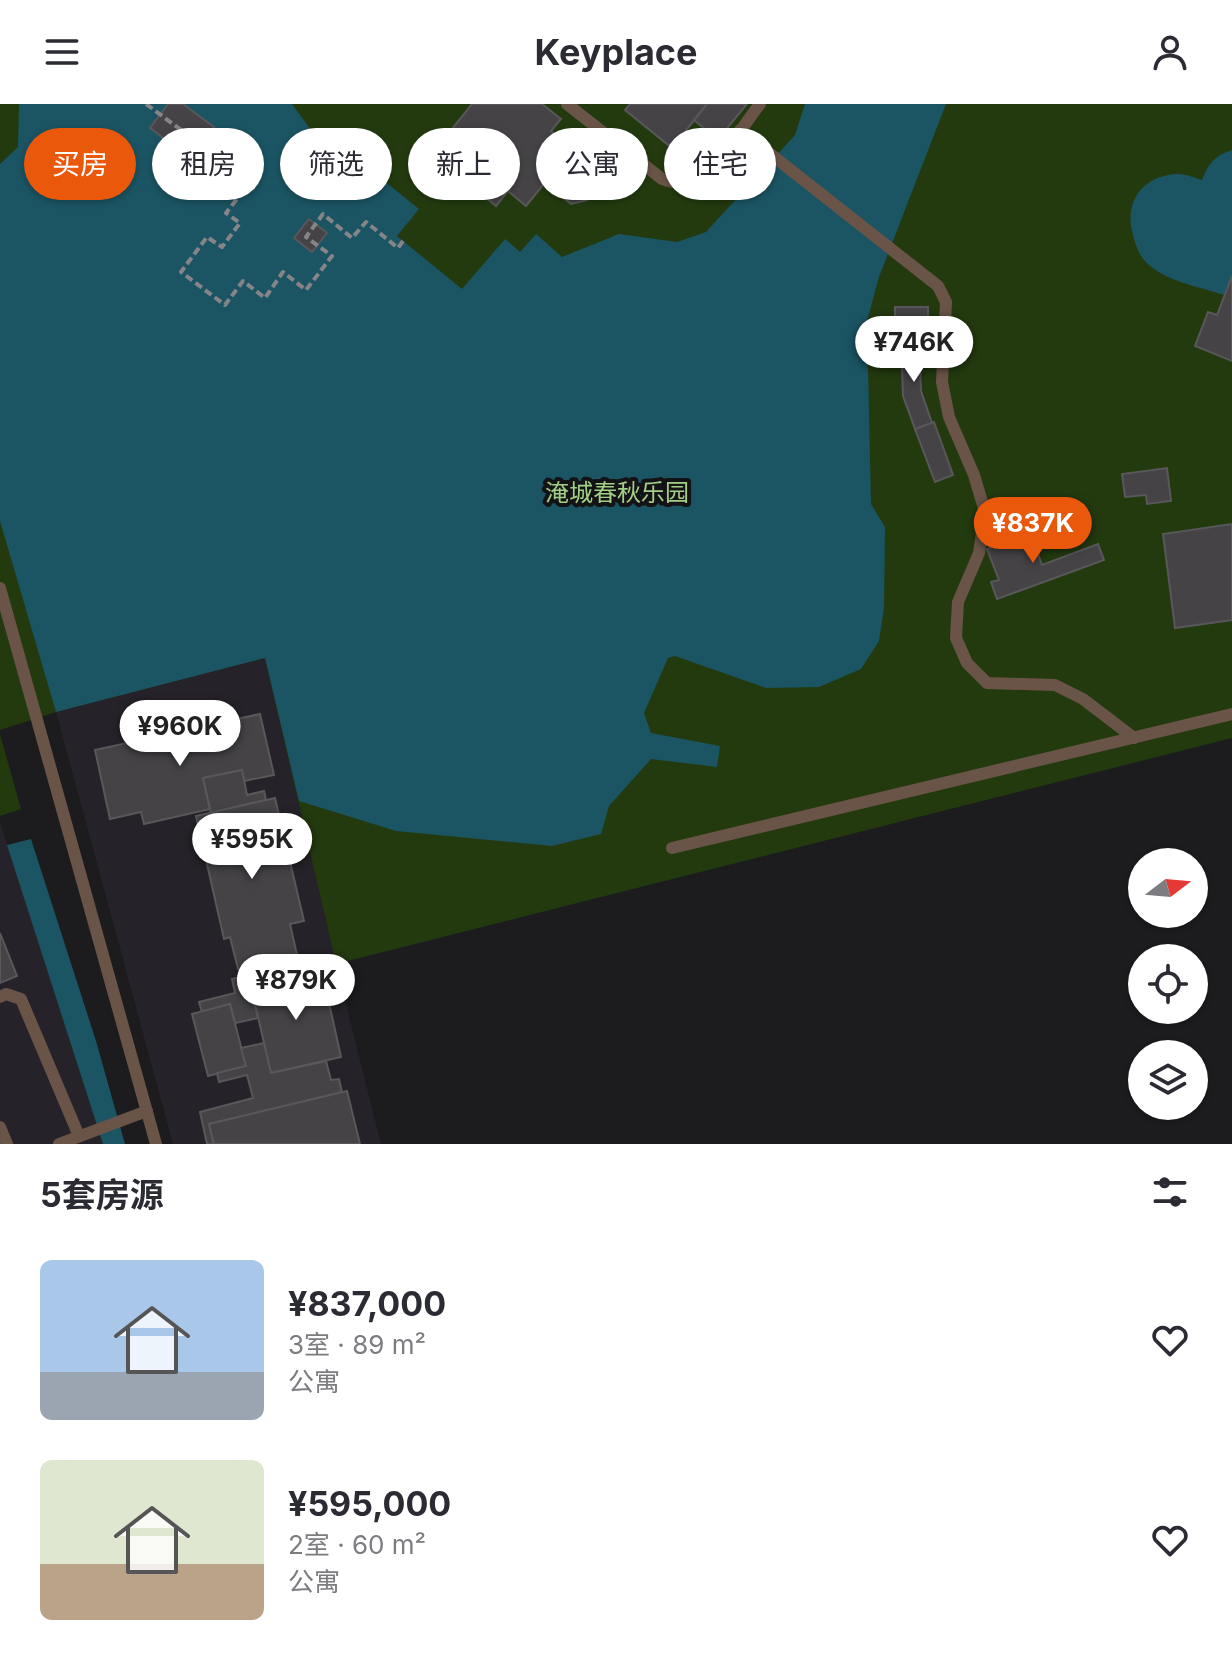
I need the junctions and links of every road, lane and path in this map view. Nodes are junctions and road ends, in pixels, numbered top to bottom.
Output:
1 (146, 104) edge
2 (567, 104) edge
3 (760, 104) edge
4 (742, 128) edge
5 (776, 158) edge
6 (664, 180) edge
7 (403, 241) dead end
8 (0, 588) edge
9 (1232, 714) edge
10 (1134, 738) junction
11 (672, 848) dead end
12 (0, 997) edge
13 (147, 1111) junction
14 (0, 1127) edge
15 (79, 1136) junction
16 (7, 1144) edge
17 (59, 1144) edge
18 (156, 1144) edge

1 - 7 path
2 - 6 lane
3 - 4 lane
5 - 10 lane
8 - 13 lane
9 - 10 lane
10 - 11 lane
12 - 15 lane
13 - 15 lane
13 - 18 lane
14 - 16 lane
15 - 17 lane

